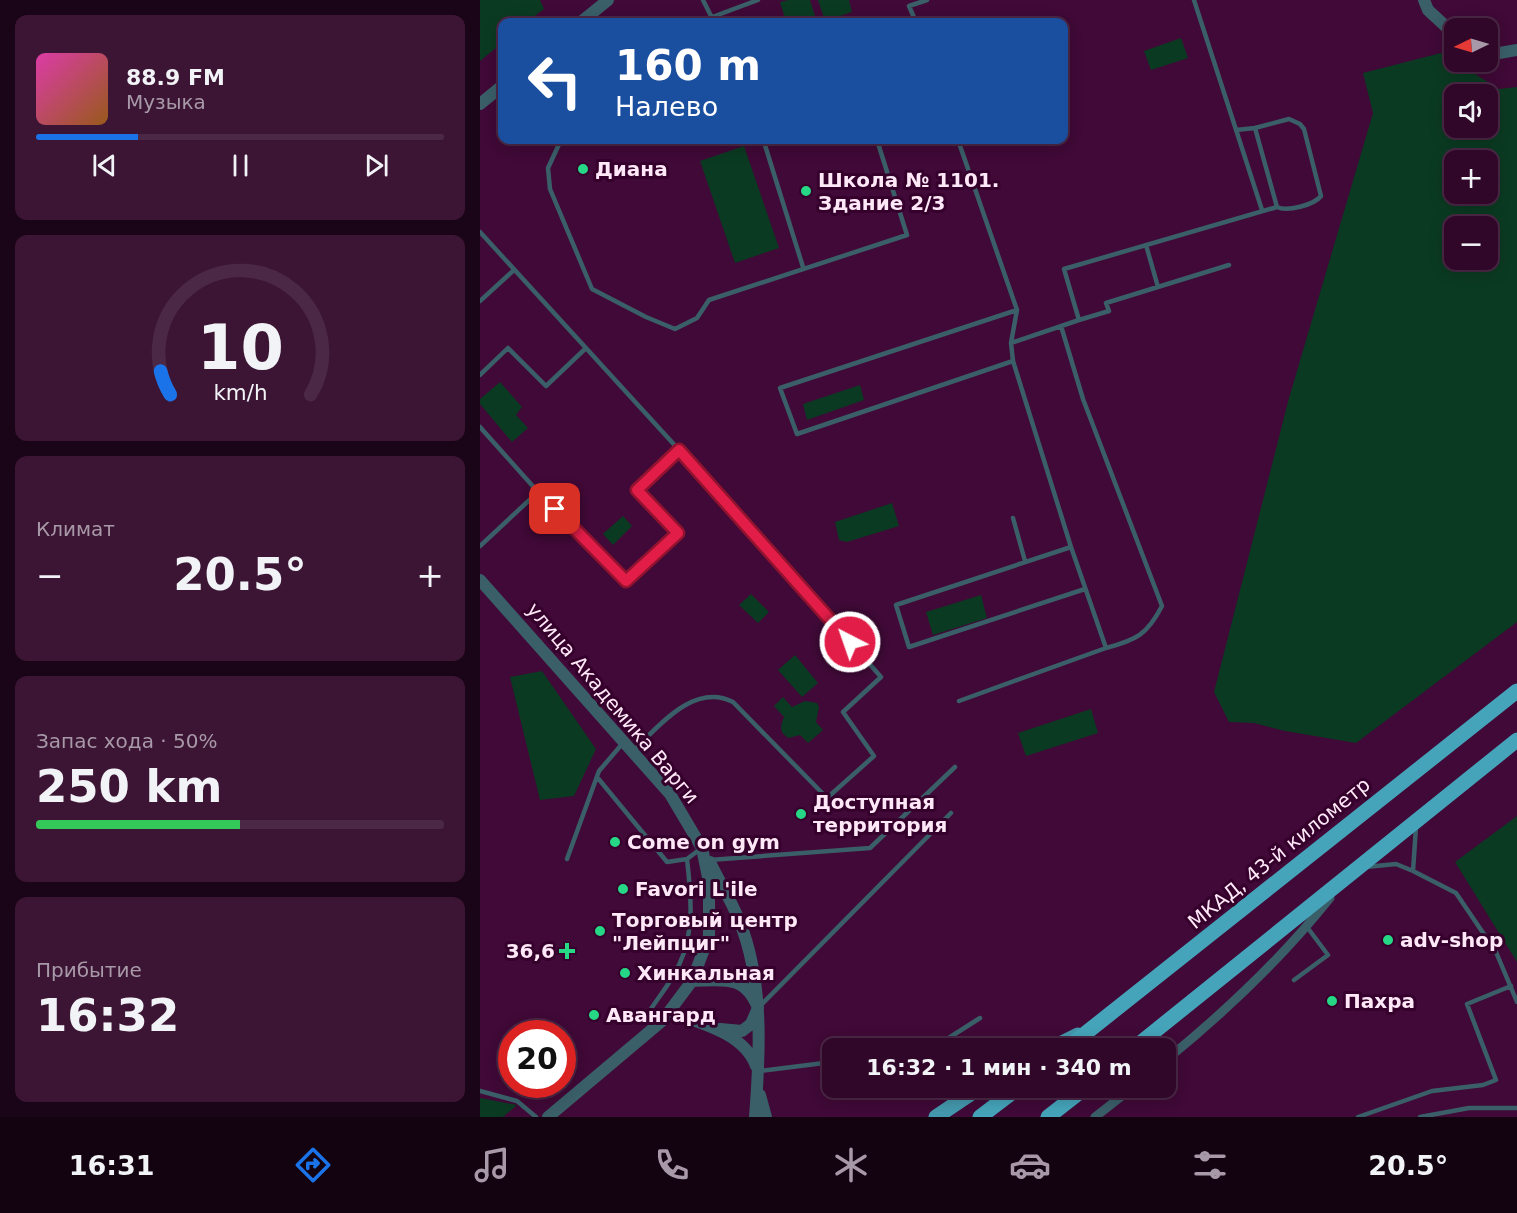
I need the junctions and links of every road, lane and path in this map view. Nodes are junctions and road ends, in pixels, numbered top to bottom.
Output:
1 (609, 0) edge
2 (703, 0) edge
3 (758, 0) edge
4 (906, 0) edge
5 (927, 0) edge
6 (1194, 0) edge
7 (1424, 0) edge
8 (909, 6) junction
9 (712, 16) junction
10 (586, 18) edge
11 (708, 18) edge
12 (914, 18) edge
13 (1444, 25) edge
14 (1517, 50) edge
15 (1498, 53) edge
16 (498, 89) edge
17 (480, 104) edge
18 (1255, 128) junction
19 (1236, 130) junction
20 (559, 144) edge
21 (765, 144) edge
22 (878, 144) edge
23 (959, 144) edge
24 (1277, 207) junction
25 (1262, 210) junction
26 (480, 232) edge
27 (1146, 245) junction
28 (1229, 265) dead end
29 (803, 267) junction
30 (514, 270) junction
31 (1158, 287) junction
32 (481, 299) edge
33 (1017, 310) junction
34 (1079, 320) junction
35 (1061, 326) junction
36 (1011, 343) junction
37 (586, 348) junction
38 (1013, 361) junction
39 (480, 375) edge
40 (480, 427) edge
41 (679, 450) junction
42 (538, 492) junction
43 (1013, 518) dead end
44 (480, 546) edge
45 (1071, 547) junction
46 (1025, 561) junction
47 (480, 580) edge
48 (1085, 590) junction
49 (1106, 648) junction
50 (1517, 690) edge
51 (959, 701) dead end
52 (1517, 740) edge
53 (629, 746) junction
54 (954, 767) dead end
55 (597, 777) junction
56 (951, 813) dead end
57 (1418, 819) junction
58 (700, 842) junction
59 (567, 859) dead end
60 (687, 859) junction
61 (710, 860) junction
62 (1357, 868) junction
63 (1413, 872) junction
64 (1345, 878) junction
65 (1306, 927) junction
66 (1294, 980) dead end
67 (692, 981) junction
68 (1511, 986) junction
69 (1517, 1002) edge
70 (758, 1008) junction
71 (666, 1016) junction
72 (980, 1018) dead end
73 (1097, 1025) junction
74 (709, 1026) junction
75 (949, 1038) edge
76 (1072, 1038) edge
77 (1080, 1038) edge
78 (1146, 1038) edge
79 (1176, 1051) edge
80 (822, 1063) edge
81 (758, 1071) junction
82 (480, 1091) edge
83 (964, 1098) edge
84 (1005, 1098) edge
85 (1072, 1098) edge
86 (1119, 1098) edge
87 (1517, 1108) edge
88 (536, 1117) edge
89 (548, 1117) edge
90 (755, 1117) edge
91 (766, 1117) edge
92 (936, 1117) edge
93 (981, 1117) edge
94 (1048, 1117) edge
95 (1095, 1117) edge
96 (1358, 1117) edge
97 (1420, 1117) edge

1 - 10 street
2 - 9 lane
3 - 9 lane
4 - 8 lane
5 - 8 lane
6 - 19 lane
7 - 13 street
8 - 12 lane
9 - 11 lane
14 - 15 street
16 - 17 street
18 - 19 lane
18 - 24 lane
18 - 24 lane
19 - 25 lane
20 - 29 lane
21 - 29 lane
22 - 29 lane
23 - 33 lane
24 - 25 lane
25 - 27 lane
26 - 30 lane
27 - 31 lane
27 - 34 lane
28 - 31 lane
30 - 32 lane
30 - 37 lane
31 - 34 lane
33 - 36 lane
33 - 38 lane
34 - 35 lane
35 - 36 lane
35 - 49 lane
36 - 38 lane
37 - 39 lane
37 - 41 lane
38 - 45 lane
40 - 42 lane
41 - 42 lane
41 - 53 lane
42 - 44 lane
43 - 46 lane
45 - 46 lane
45 - 48 lane
46 - 48 lane
47 - 53 street, улица Академика Варги
48 - 49 lane
49 - 51 lane
50 - 73 highway, МКАД, 43-й километр
52 - 57 highway
53 - 55 lane
53 - 58 street, улица Академика Варги
54 - 61 lane
55 - 59 lane
55 - 60 lane
56 - 70 lane
57 - 62 highway
57 - 63 lane
58 - 60 lane
58 - 61 street
58 - 67 street, улица Академика Варги
60 - 71 lane
61 - 70 street
62 - 63 lane
62 - 64 highway
63 - 68 lane
64 - 65 street
64 - 78 highway
65 - 66 lane
65 - 79 street
67 - 70 street
67 - 71 street, улица Академика Варги
68 - 69 lane
68 - 96 lane
70 - 74 street
70 - 81 street
71 - 74 street
71 - 89 street, улица Академика Варги
72 - 75 lane
73 - 76 main road
73 - 77 highway, МКАД, 43-й километр
74 - 81 street
80 - 81 lane
81 - 90 street
81 - 91 street
82 - 88 lane
83 - 92 main road
84 - 93 highway
85 - 94 highway
86 - 95 street
87 - 97 lane

